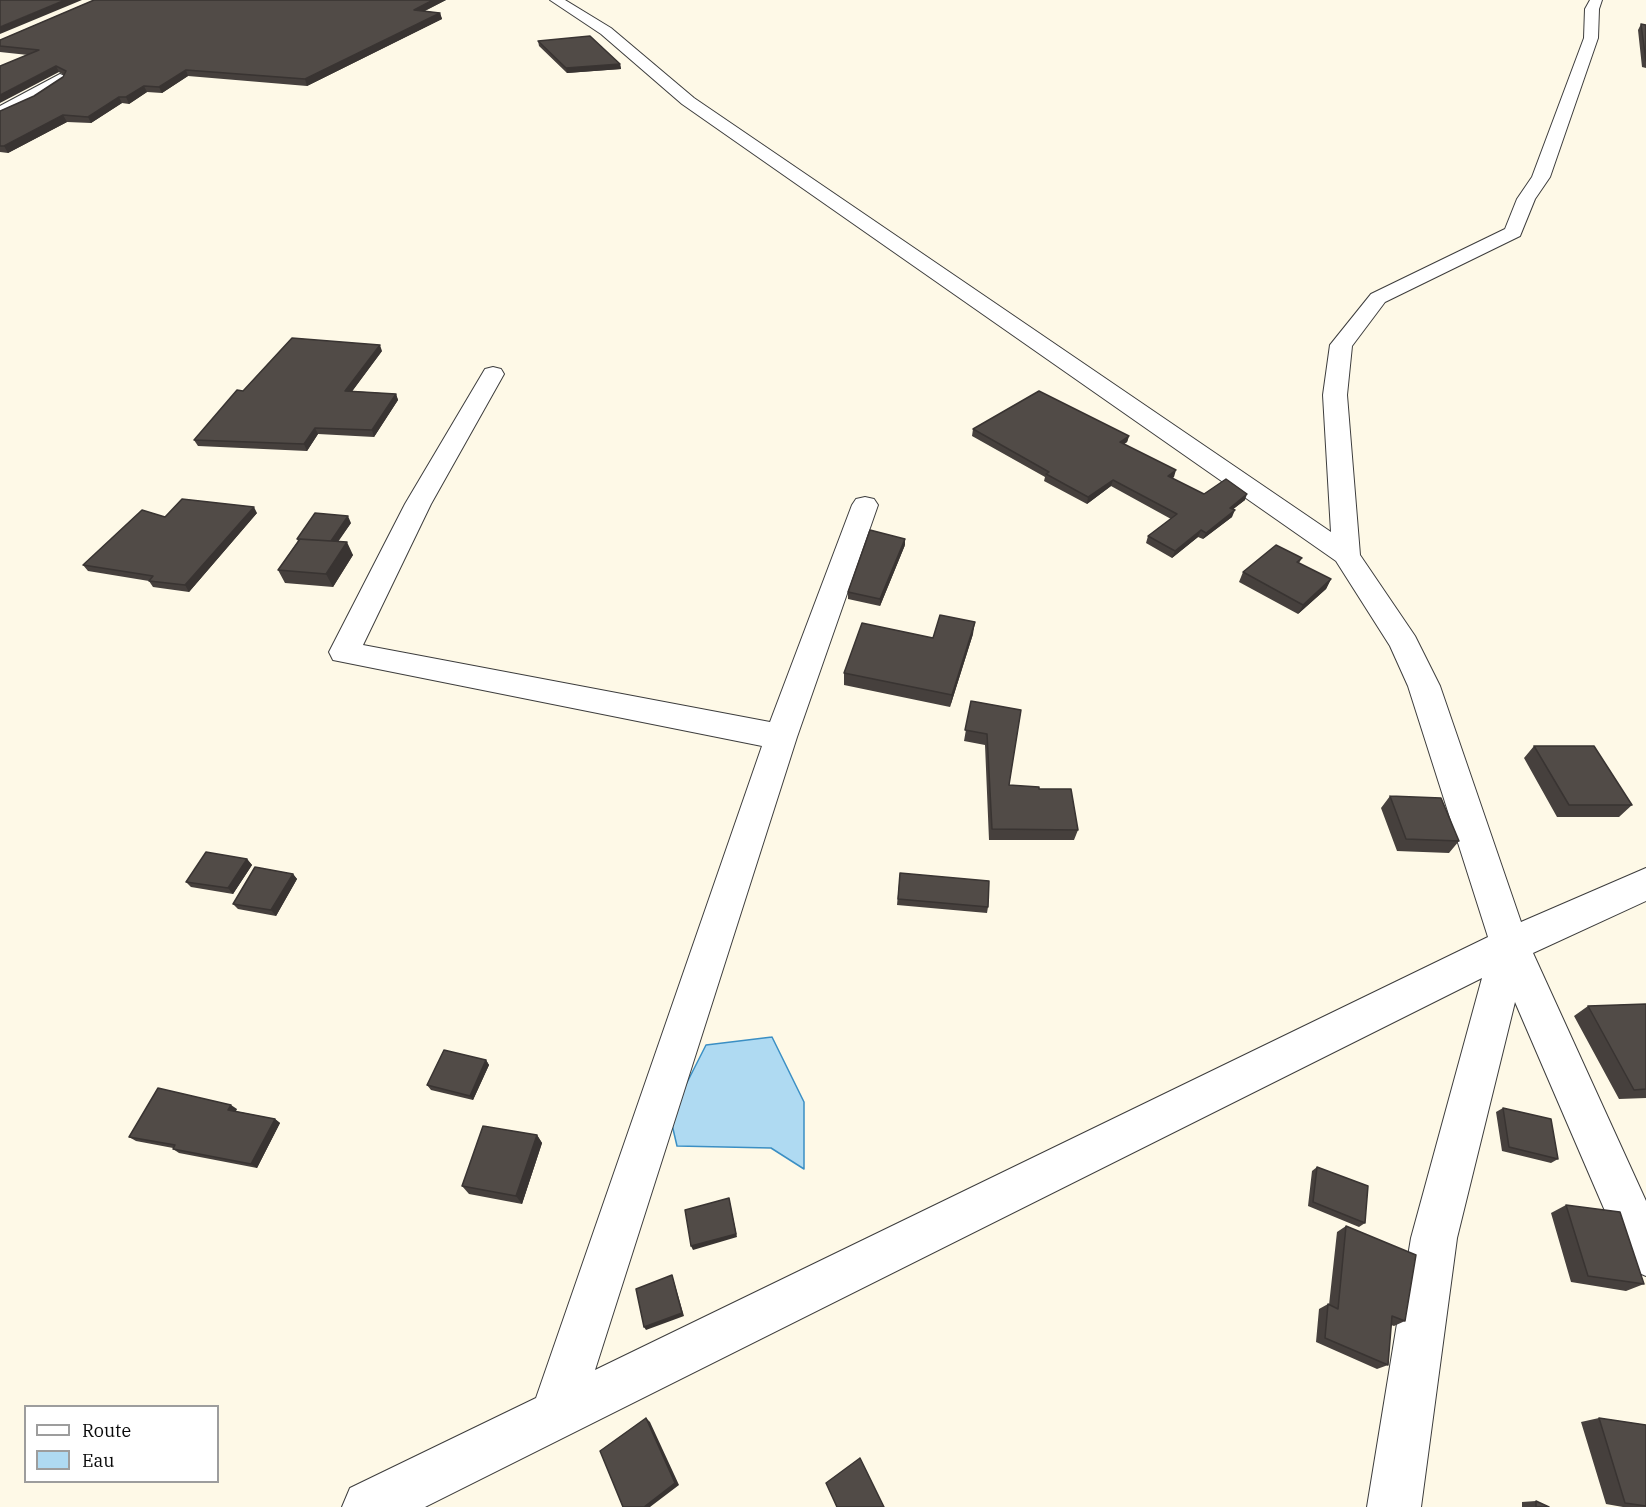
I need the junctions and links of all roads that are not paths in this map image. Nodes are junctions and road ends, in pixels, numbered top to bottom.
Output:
1 (556, 0) edge
2 (1596, 0) edge
3 (60, 79) edge
4 (0, 112) edge
5 (493, 374) dead end
6 (866, 505) dead end
7 (1346, 555) junction
8 (781, 737) junction
9 (1646, 884) edge
10 (1510, 945) junction
11 (1646, 1253) edge
12 (555, 1416) junction
13 (369, 1507) edge
14 (1394, 1507) edge

1 - 7 street
2 - 7 street
3 - 4 street
5 - 8 street
6 - 8 street
7 - 10 street
8 - 12 street
9 - 10 street
10 - 11 street
10 - 12 street
10 - 14 street
12 - 13 street

